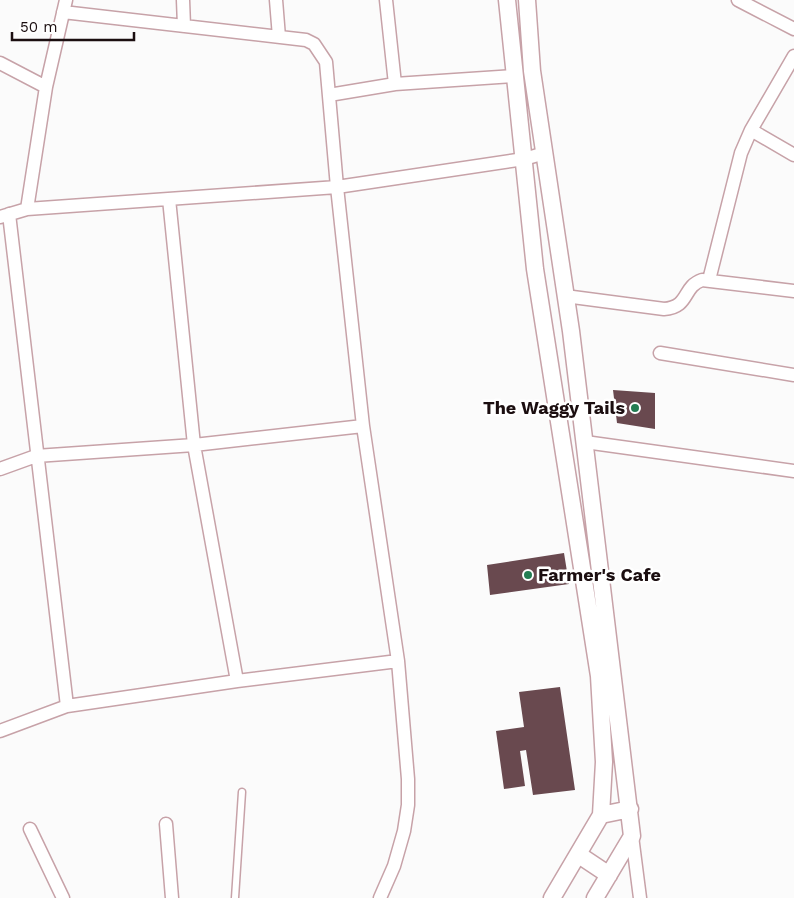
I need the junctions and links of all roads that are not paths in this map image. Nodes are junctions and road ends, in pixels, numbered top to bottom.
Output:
1 (183, 0) edge
2 (276, 0) edge
3 (386, 0) edge
4 (507, 0) edge
5 (527, 0) edge
6 (738, 0) edge
7 (64, 6) edge
8 (184, 26) junction
9 (794, 30) edge
10 (279, 37) junction
11 (794, 56) edge
12 (0, 63) edge
13 (514, 76) junction
14 (395, 84) junction
15 (46, 87) junction
16 (329, 95) junction
17 (750, 130) junction
18 (545, 153) junction
19 (794, 155) edge
20 (524, 159) junction
21 (337, 187) junction
22 (168, 199) junction
23 (27, 209) junction
24 (5, 216) edge
25 (708, 280) junction
26 (794, 291) edge
27 (566, 296) junction
28 (660, 353) dead end
29 (794, 375) edge
30 (363, 426) junction
31 (585, 442) junction
32 (194, 445) junction
33 (36, 456) junction
34 (0, 469) edge
35 (794, 471) edge
36 (398, 661) junction
37 (237, 681) junction
38 (67, 706) junction
39 (0, 731) edge
40 (242, 792) dead end
41 (630, 809) junction
42 (601, 815) junction
43 (166, 824) dead end
44 (30, 829) dead end
45 (632, 836) junction
46 (579, 855) junction
47 (609, 875) junction
48 (64, 898) edge
49 (172, 898) edge
50 (235, 898) edge
51 (380, 898) edge
52 (552, 898) edge
53 (595, 898) edge
54 (640, 898) edge

1 - 8 street
2 - 10 street
3 - 14 street
4 - 13 street
5 - 18 street
6 - 9 street
7 - 8 street
7 - 15 street
8 - 10 street
10 - 16 street
11 - 17 street
12 - 15 street
13 - 14 street
13 - 20 street
14 - 16 street
15 - 23 street
16 - 21 street
17 - 19 street
17 - 25 street
18 - 20 street
18 - 27 street
20 - 21 street
20 - 42 street
21 - 22 street
21 - 30 street
22 - 23 street
22 - 32 street
23 - 24 street
24 - 33 street
25 - 26 street
25 - 27 street
27 - 31 street
28 - 29 street
30 - 32 street
30 - 36 street
31 - 35 street
31 - 41 street
32 - 33 street
32 - 37 street
33 - 34 street
33 - 38 street
36 - 37 street
36 - 51 street
37 - 38 street
38 - 39 street
40 - 50 lane
41 - 42 street
41 - 45 street
42 - 46 street
43 - 49 street
44 - 48 street
45 - 47 street
45 - 54 street
46 - 47 street
46 - 52 street
47 - 53 street

